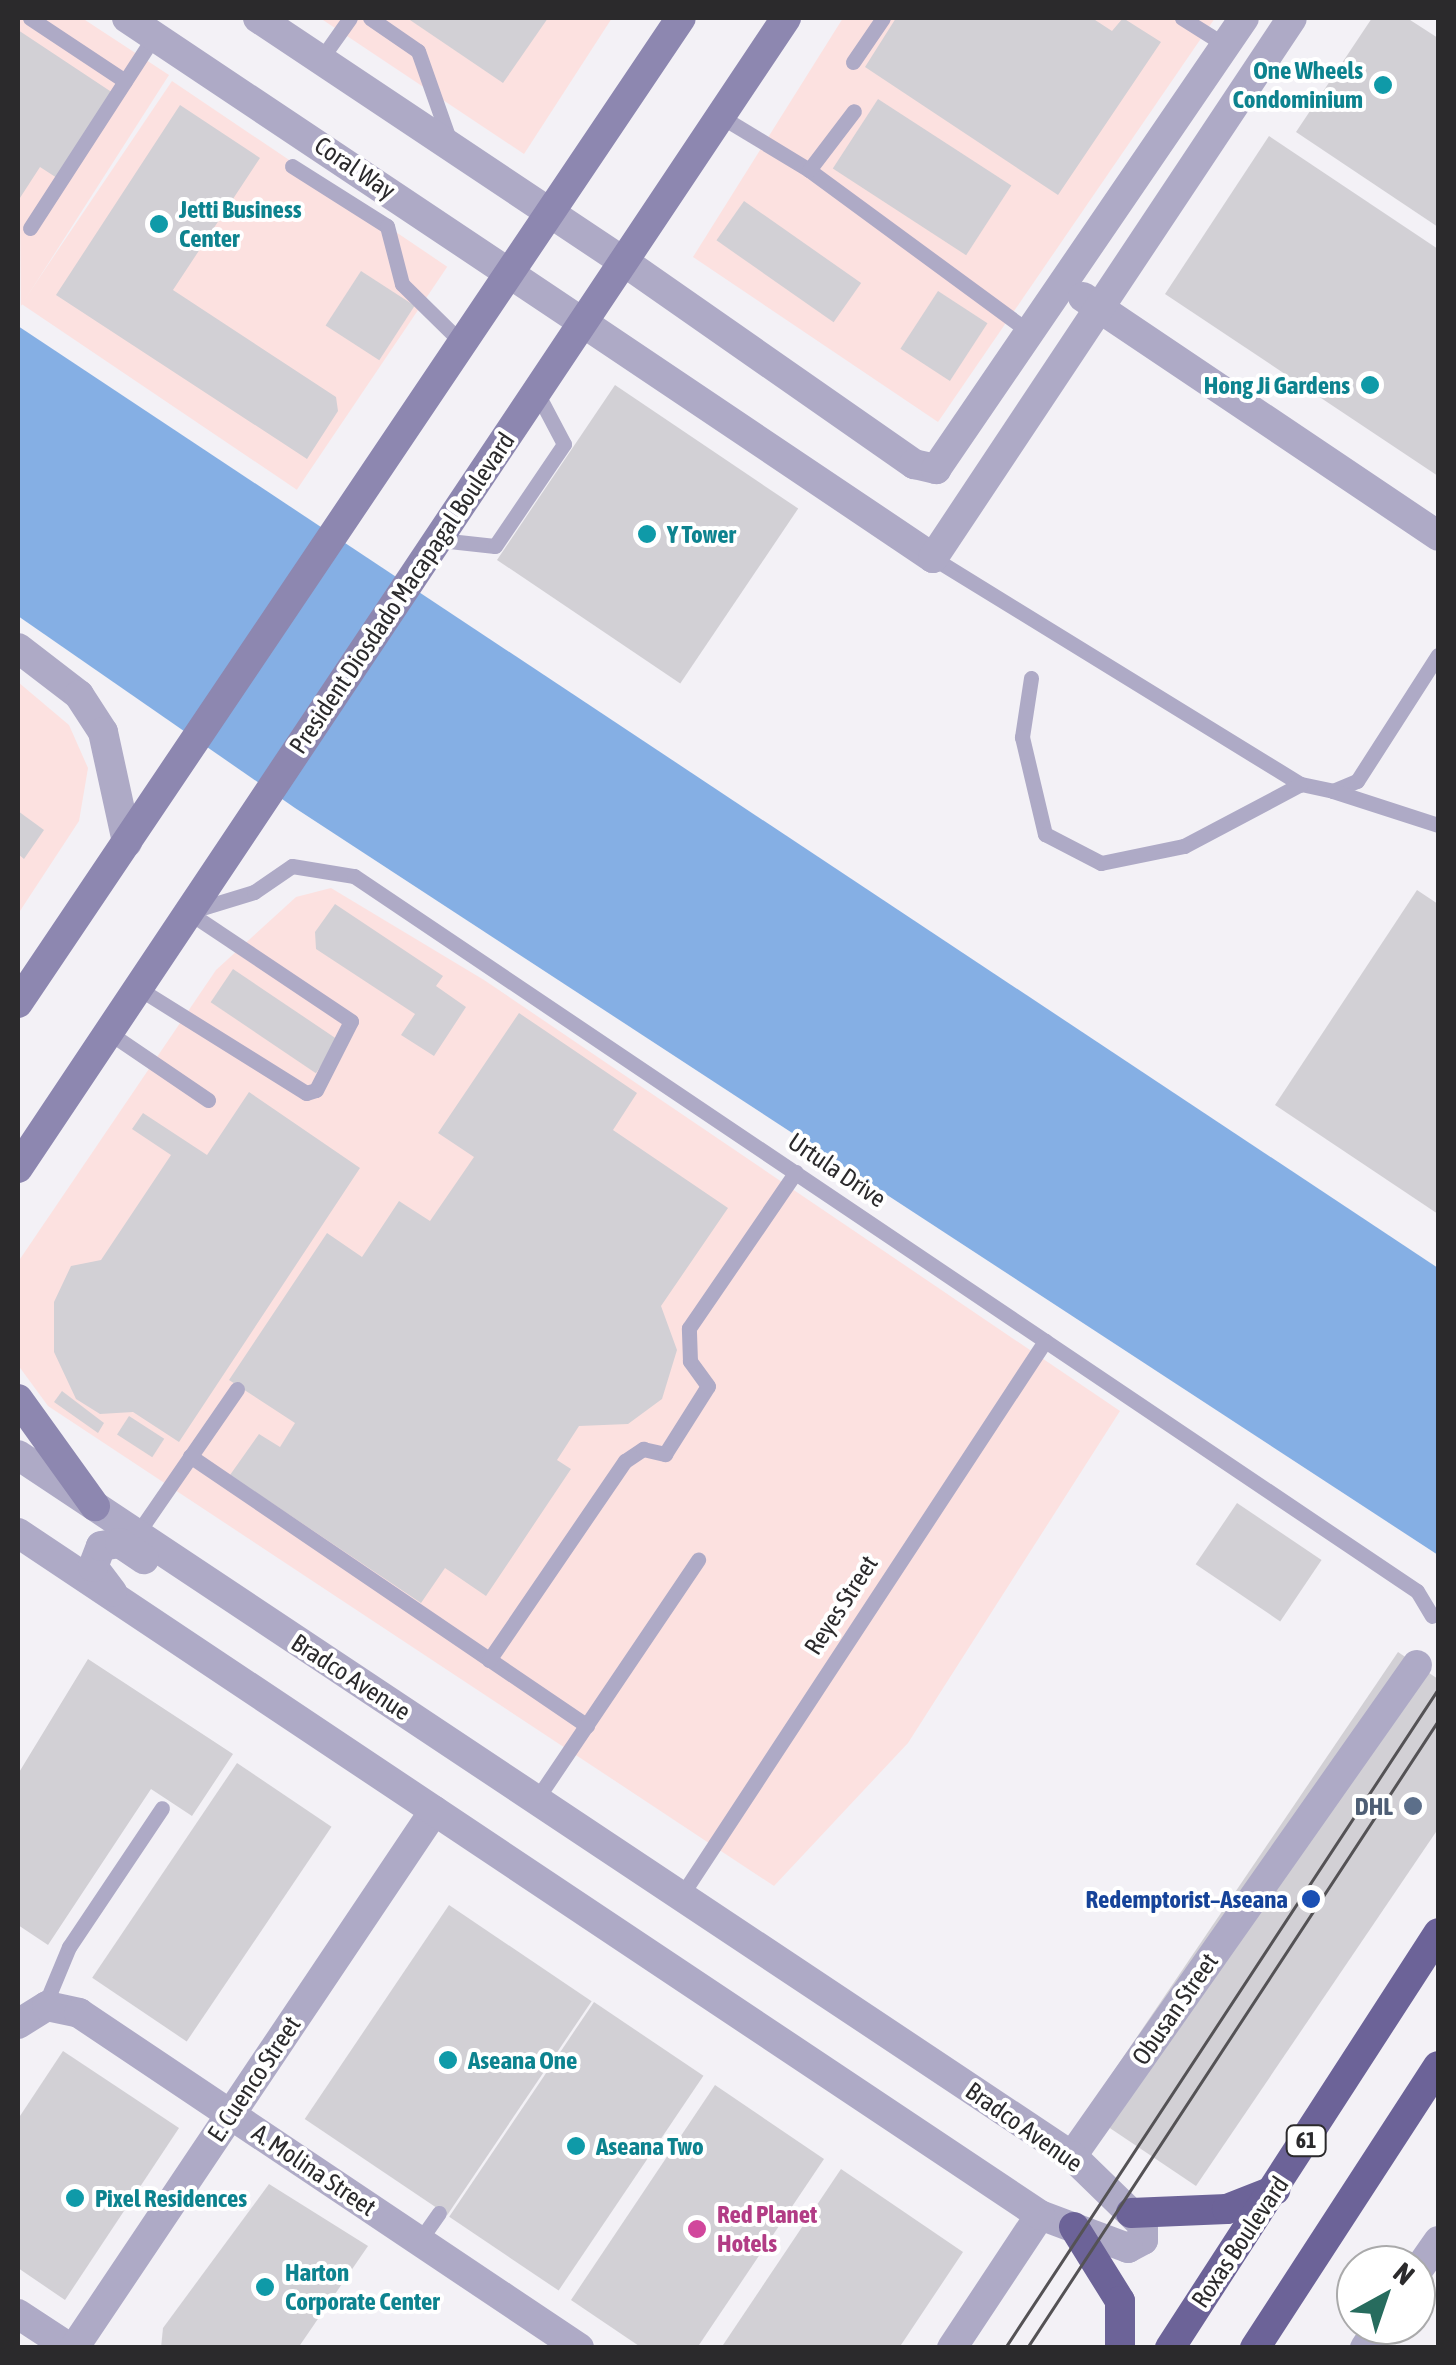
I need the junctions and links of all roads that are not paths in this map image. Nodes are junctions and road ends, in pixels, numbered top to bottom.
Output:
1 (30, 18) edge
2 (127, 18) edge
3 (258, 18) edge
4 (350, 18) edge
5 (370, 18) edge
6 (681, 18) edge
7 (786, 18) edge
8 (884, 18) edge
9 (1182, 18) edge
10 (1244, 18) edge
11 (1292, 18) edge
12 (154, 36) junction
13 (1225, 46) junction
14 (321, 59) junction
15 (853, 62) dead end
16 (125, 81) junction
17 (854, 110) dead end
18 (720, 116) junction
19 (451, 147) junction
20 (292, 166) dead end
21 (809, 170) junction
22 (552, 214) junction
23 (30, 228) dead end
24 (623, 261) junction
25 (510, 274) junction
26 (1064, 284) junction
27 (1100, 308) junction
28 (582, 322) junction
29 (1032, 334) junction
30 (460, 341) junction
31 (536, 391) junction
32 (1438, 536) edge
33 (440, 540) junction
34 (933, 558) junction
35 (18, 648) edge
36 (1438, 655) edge
37 (1031, 678) dead end
38 (1300, 784) junction
39 (1333, 791) junction
40 (1438, 825) edge
41 (127, 842) junction
42 (188, 912) junction
43 (138, 988) junction
44 (18, 1004) edge
45 (108, 1032) junction
46 (208, 1100) dead end
47 (18, 1168) edge
48 (796, 1172) junction
49 (1045, 1341) junction
50 (237, 1389) dead end
51 (18, 1399) edge
52 (18, 1454) edge
53 (190, 1456) junction
54 (95, 1506) junction
55 (18, 1533) edge
56 (137, 1534) junction
57 (698, 1560) dead end
58 (186, 1568) junction
59 (122, 1602) junction
60 (1432, 1616) dead end
61 (489, 1660) junction
62 (1417, 1665) dead end
63 (586, 1726) junction
64 (536, 1800) junction
65 (162, 1808) dead end
66 (434, 1811) junction
67 (680, 1896) junction
68 (1438, 1933) edge
69 (44, 2007) junction
70 (18, 2024) edge
71 (1438, 2066) edge
72 (231, 2114) junction
73 (1072, 2156) junction
74 (1275, 2190) junction
75 (438, 2213) dead end
76 (1131, 2213) junction
77 (1040, 2215) junction
78 (1074, 2227) junction
79 (420, 2240) junction
80 (18, 2314) edge
81 (72, 2348) edge
82 (579, 2348) edge
83 (952, 2348) edge
84 (1120, 2348) edge
85 (1170, 2348) edge
86 (1255, 2348) edge

1 - 16 lane
2 - 12 street, Coral Way
3 - 14 street
4 - 14 lane
5 - 19 lane
6 - 22 main road
7 - 18 main road, President Diosdado Macapagal Boulevard
8 - 15 lane
9 - 13 lane
10 - 13 street
11 - 27 street
12 - 16 lane
12 - 25 street, Coral Way
13 - 26 street
14 - 19 street
16 - 23 lane
17 - 21 lane
18 - 21 lane
18 - 24 main road, President Diosdado Macapagal Boulevard
19 - 22 street
20 - 30 lane
21 - 29 lane
22 - 24 street
22 - 25 main road
24 - 28 main road, President Diosdado Macapagal Boulevard
24 - 29 street
25 - 28 street, Coral Way
25 - 30 main road
26 - 27 street
26 - 29 street
27 - 32 street
27 - 34 street
28 - 31 main road, President Diosdado Macapagal Boulevard
28 - 34 street, Coral Way
30 - 41 main road
31 - 33 main road, President Diosdado Macapagal Boulevard
31 - 33 lane
33 - 42 main road, President Diosdado Macapagal Boulevard
34 - 38 lane
35 - 41 street
36 - 39 lane
37 - 38 lane
38 - 39 lane
39 - 40 lane
41 - 44 main road
42 - 43 main road, President Diosdado Macapagal Boulevard
42 - 43 lane
42 - 48 lane, Urtula Drive
43 - 45 main road, President Diosdado Macapagal Boulevard
45 - 46 lane
45 - 47 main road, President Diosdado Macapagal Boulevard
48 - 49 lane, Urtula Drive
48 - 61 lane
49 - 60 lane, Urtula Drive
49 - 67 lane, Reyes Street
50 - 53 lane
51 - 54 main road
52 - 54 street, Bradco Avenue
53 - 56 lane
53 - 61 lane
54 - 56 street, Bradco Avenue
55 - 59 street
56 - 58 street, Bradco Avenue
57 - 63 lane
58 - 59 street
58 - 64 street, Bradco Avenue
59 - 66 street
61 - 63 lane
62 - 73 street, Obusan Street
63 - 64 lane
64 - 67 street, Bradco Avenue
65 - 69 lane
66 - 72 street, E. Cuenco Street
66 - 77 street
67 - 73 street, Bradco Avenue
68 - 74 highway, Roxas Boulevard / 61
69 - 70 street
69 - 72 street, A. Molina Street
71 - 86 highway
72 - 79 street, A. Molina Street
72 - 81 street, E. Cuenco Street
73 - 76 street, Bradco Avenue
74 - 76 highway
74 - 85 highway, Roxas Boulevard / 61
75 - 79 lane
76 - 78 street
77 - 78 street
77 - 83 street
78 - 84 highway
79 - 82 street, A. Molina Street
80 - 81 street

